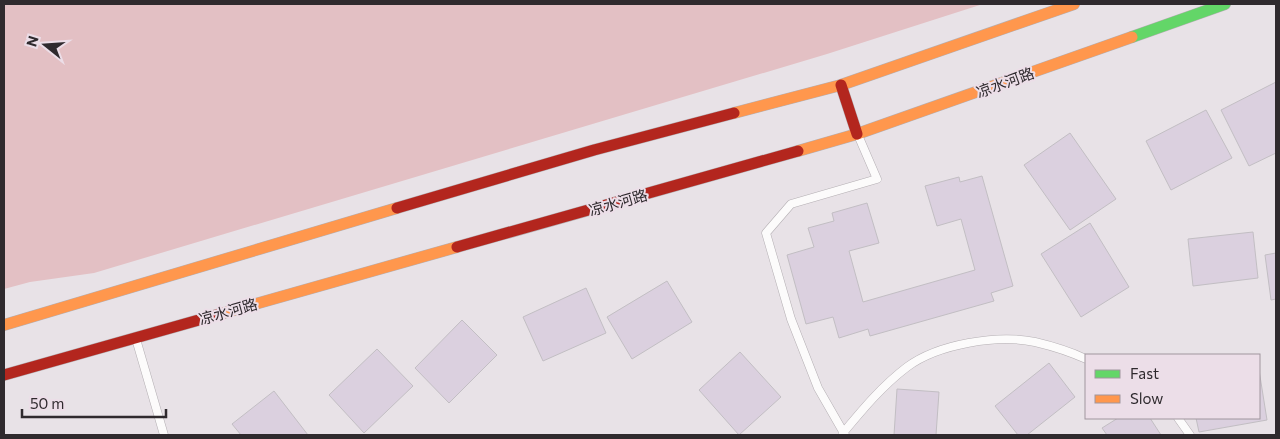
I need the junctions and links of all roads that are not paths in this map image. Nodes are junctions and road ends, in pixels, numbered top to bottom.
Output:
1 (1074, 4) edge
2 (1225, 4) edge
3 (842, 85) junction
4 (858, 134) junction
5 (4, 325) edge
6 (136, 337) junction
7 (1085, 359) edge
8 (4, 375) edge
9 (1179, 419) edge
10 (844, 434) edge
11 (164, 435) edge
12 (1190, 435) edge

1 - 3 street
2 - 4 street, 凉水河路
3 - 4 street
3 - 5 street
4 - 6 street, 凉水河路
4 - 10 lane
6 - 8 street, 凉水河路
6 - 11 lane
7 - 10 lane
9 - 12 lane

